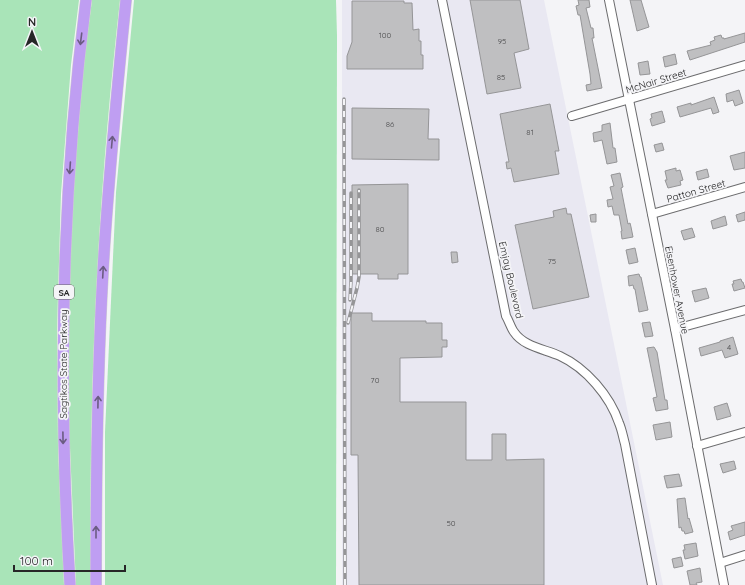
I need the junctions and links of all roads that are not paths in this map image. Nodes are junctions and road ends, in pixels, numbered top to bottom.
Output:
1 (86, 0) edge
2 (126, 0) edge
3 (442, 0) edge
4 (609, 0) edge
5 (745, 65) edge
6 (629, 100) junction
7 (572, 116) dead end
8 (745, 187) edge
9 (652, 214) junction
10 (745, 310) edge
11 (675, 329) junction
12 (745, 432) edge
13 (697, 446) junction
14 (745, 555) edge
15 (720, 563) junction
16 (70, 585) edge
17 (96, 585) edge
18 (652, 585) edge
19 (724, 585) edge

1 -> 16 highway, Sagtikos State Parkway / SA
17 -> 2 highway
3 - 18 street, Emjay Boulevard
4 - 6 street, Eisenhower Avenue
5 - 6 street, McNair Street
6 - 7 street, McNair Street
6 - 9 street, Eisenhower Avenue
8 - 9 street, Patton Street
9 - 11 street, Eisenhower Avenue
10 - 11 street
11 - 13 street, Eisenhower Avenue
12 - 13 street
13 - 15 street, Eisenhower Avenue
14 - 15 street
15 - 19 street, Eisenhower Avenue

